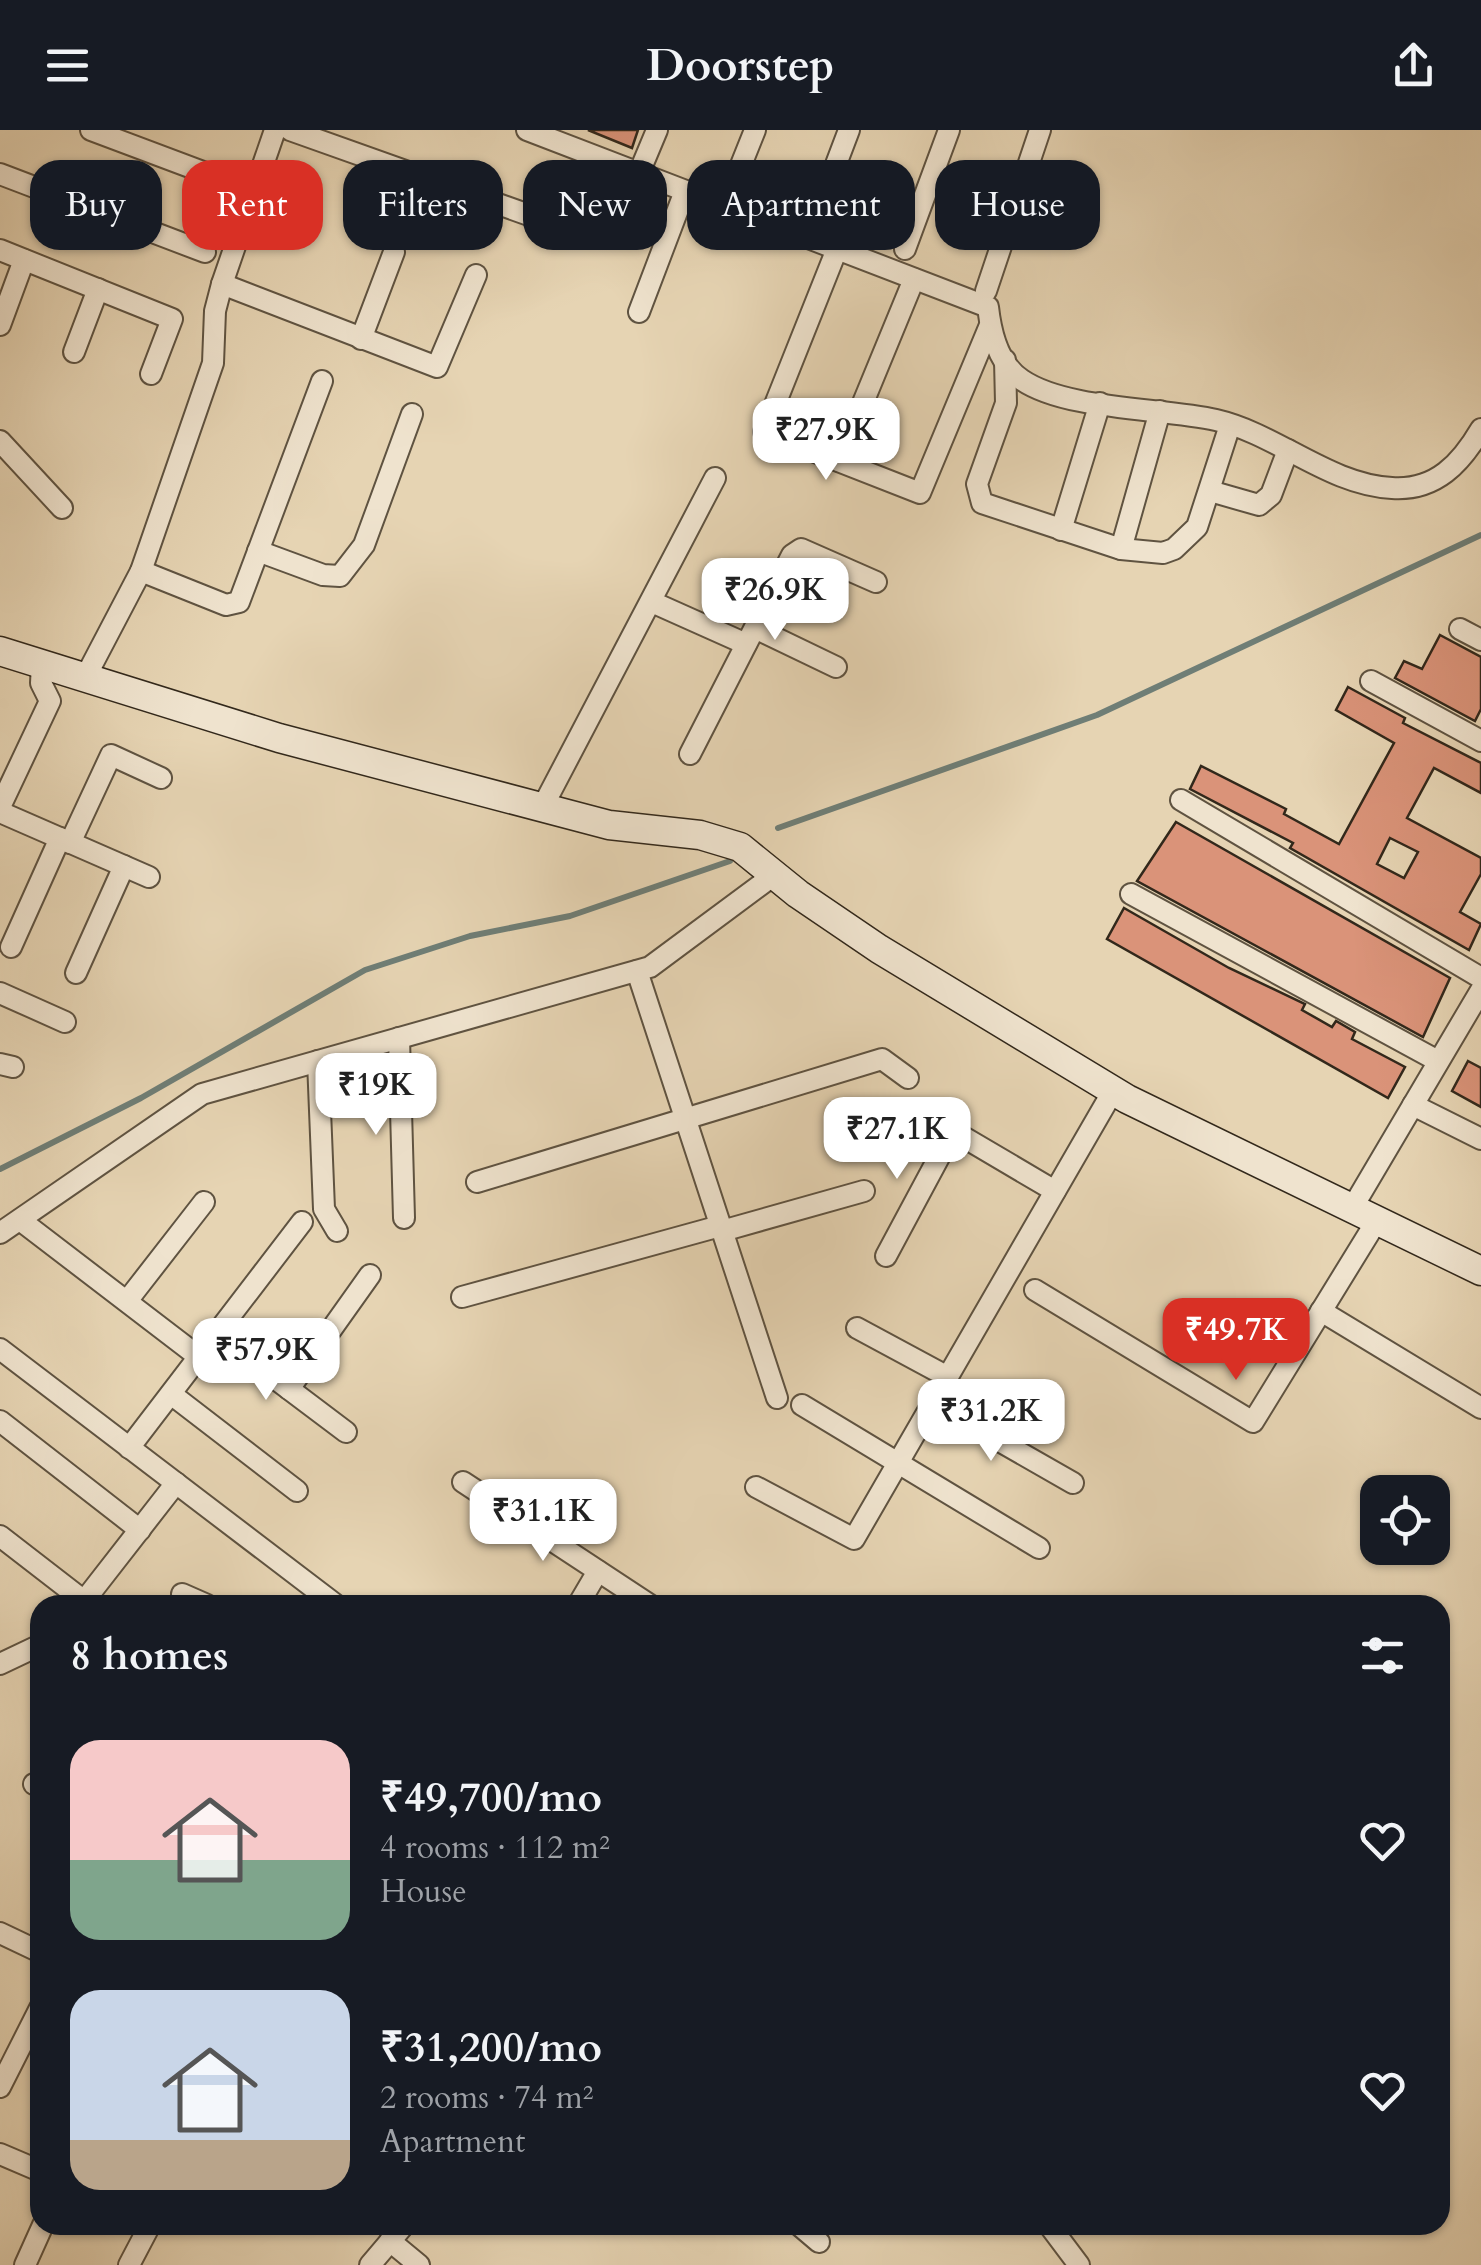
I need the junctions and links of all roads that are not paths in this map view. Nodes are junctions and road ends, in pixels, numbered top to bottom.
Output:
1 (91, 130) edge
2 (275, 130) edge
3 (290, 130) edge
4 (527, 130) edge
5 (657, 130) edge
6 (755, 130) edge
7 (849, 130) edge
8 (949, 130) edge
9 (1040, 130) edge
10 (603, 160) edge
11 (645, 160) edge
12 (743, 160) edge
13 (838, 160) edge
14 (182, 164) edge
15 (0, 174) edge
16 (667, 184) edge
17 (685, 191) joint
18 (523, 214) edge
19 (915, 222) edge
20 (0, 250) edge
21 (836, 250) edge
22 (842, 250) edge
23 (205, 252) dead end
24 (394, 252) dead end
25 (24, 260) junction
26 (476, 275) dead end
27 (914, 278) junction
28 (222, 284) junction
29 (98, 290) junction
30 (986, 290) dead end
31 (639, 312) dead end
32 (0, 324) edge
33 (990, 325) junction
34 (361, 339) junction
35 (74, 352) dead end
36 (1005, 360) junction
37 (152, 374) dead end
38 (322, 380) dead end
39 (1100, 403) junction
40 (1160, 411) junction
41 (412, 414) dead end
42 (1230, 425) junction
43 (1481, 429) edge
44 (0, 441) edge
45 (1288, 450) junction
46 (839, 462) junction
47 (715, 478) dead end
48 (1210, 491) junction
49 (62, 508) dead end
50 (1061, 530) junction
51 (1122, 548) junction
52 (258, 550) junction
53 (141, 571) junction
54 (876, 582) dead end
55 (652, 602) junction
56 (1460, 629) dead end
57 (751, 636) junction
58 (1481, 640) edge
59 (0, 651) edge
60 (42, 664) junction
61 (836, 667) dead end
62 (86, 676) junction
63 (1371, 681) dead end
64 (1481, 741) edge
65 (690, 754) dead end
66 (160, 778) dead end
67 (1182, 800) dead end
68 (543, 806) junction
69 (0, 809) edge
70 (65, 840) junction
71 (124, 866) junction
72 (774, 874) junction
73 (149, 877) dead end
74 (1132, 894) dead end
75 (11, 946) dead end
76 (637, 971) junction
77 (76, 972) dead end
78 (1480, 992) edge
79 (0, 993) edge
80 (65, 1022) dead end
81 (399, 1038) junction
82 (318, 1061) junction
83 (1438, 1062) junction
84 (908, 1078) dead end
85 (1113, 1091) junction
86 (1413, 1105) junction
87 (926, 1116) dead end
88 (685, 1119) junction
89 (952, 1131) junction
90 (1481, 1139) edge
91 (477, 1182) dead end
92 (864, 1191) dead end
93 (1055, 1192) junction
94 (204, 1202) dead end
95 (1364, 1216) junction
96 (404, 1218) dead end
97 (20, 1220) junction
98 (302, 1222) dead end
99 (721, 1229) junction
100 (337, 1231) dead end
101 (0, 1234) edge
102 (886, 1256) dead end
103 (1481, 1271) edge
104 (370, 1275) dead end
105 (1036, 1290) dead end
106 (462, 1297) dead end
107 (127, 1301) junction
108 (1321, 1310) junction
109 (856, 1328) dead end
110 (216, 1334) junction
111 (0, 1349) edge
112 (199, 1357) junction
113 (948, 1377) junction
114 (289, 1388) junction
115 (171, 1394) junction
116 (776, 1398) dead end
117 (933, 1402) junction
118 (802, 1405) dead end
119 (1481, 1408) edge
120 (0, 1420) edge
121 (346, 1432) dead end
122 (130, 1448) junction
123 (898, 1464) junction
124 (464, 1482) dead end
125 (176, 1483) junction
126 (1073, 1483) dead end
127 (756, 1487) dead end
128 (297, 1491) dead end
129 (140, 1530) junction
130 (0, 1536) edge
131 (1039, 1548) dead end
132 (598, 1571) junction
133 (310, 1585) junction
134 (73, 1595) edge
135 (89, 1595) edge
136 (305, 1595) edge
137 (323, 1595) edge
138 (584, 1595) edge
139 (635, 1595) edge
140 (30, 1648) edge
141 (2, 1661) edge
142 (0, 1933) edge
143 (30, 1947) edge
144 (30, 2028) edge
145 (0, 2087) edge
146 (0, 2154) edge
147 (30, 2168) edge
148 (38, 2235) edge
149 (145, 2235) edge
150 (395, 2235) edge
151 (398, 2235) edge
152 (811, 2235) edge
153 (1056, 2235) edge
154 (819, 2242) dead end
155 (24, 2265) edge
156 (129, 2265) edge
157 (370, 2265) edge
158 (419, 2265) edge
159 (1079, 2265) edge

1 - 14 street
2 - 28 street
3 - 18 street
4 - 10 street
5 - 11 street
6 - 12 street
7 - 13 street
8 - 19 street
9 - 30 street
15 - 23 street
16 - 17 street
17 - 31 street
20 - 25 street
21 - 46 street
22 - 27 street
24 - 34 street
25 - 29 street
25 - 32 street
26 - 34 street
27 - 33 street
27 - 46 street
28 - 34 street
28 - 53 street
29 - 35 street
29 - 37 street
33 - 36 street
33 - 46 street
36 - 39 street
36 - 50 street
38 - 52 street
39 - 40 street
39 - 50 street
40 - 42 street
40 - 51 street
41 - 52 street
42 - 45 street
42 - 48 street
43 - 45 street
44 - 49 street
45 - 48 street
47 - 55 street
48 - 51 street
50 - 51 street
52 - 53 street
53 - 62 street
54 - 57 street
55 - 57 street
55 - 68 street
56 - 58 street
57 - 61 street
57 - 65 street
59 - 60 street
60 - 62 street
60 - 69 street
62 - 68 street
63 - 64 street
66 - 70 street
67 - 78 street
68 - 72 street
69 - 70 street
70 - 71 street
70 - 75 street
71 - 73 street
71 - 77 street
72 - 76 street
72 - 85 street
74 - 83 street
76 - 81 street
76 - 88 street
78 - 83 street
79 - 80 street
81 - 82 street
81 - 96 street
82 - 97 street
82 - 100 street
83 - 86 street
84 - 88 street
85 - 93 street
85 - 95 street
86 - 90 street
86 - 95 street
87 - 89 street
88 - 91 street
88 - 99 street
89 - 93 street
89 - 102 street
92 - 99 street
93 - 113 street
94 - 107 street
95 - 103 street
95 - 108 street
97 - 101 street
97 - 107 street
98 - 110 street
99 - 106 street
99 - 116 street
104 - 114 street
105 - 108 street
107 - 112 street
108 - 119 street
109 - 113 street
110 - 112 street
110 - 114 street
111 - 122 street
112 - 115 street
113 - 117 street
114 - 121 street
115 - 122 street
115 - 128 street
117 - 123 street
117 - 126 street
118 - 123 street
120 - 129 street
122 - 125 street
123 - 127 street
123 - 131 street
124 - 132 street
125 - 129 street
125 - 133 street
129 - 135 street
130 - 134 street
132 - 138 street
132 - 139 street
133 - 136 street
133 - 137 street
140 - 141 street
142 - 143 street
144 - 145 street
146 - 147 street
148 - 155 street
149 - 156 street
150 - 157 street
151 - 158 street
152 - 154 street
153 - 159 street

